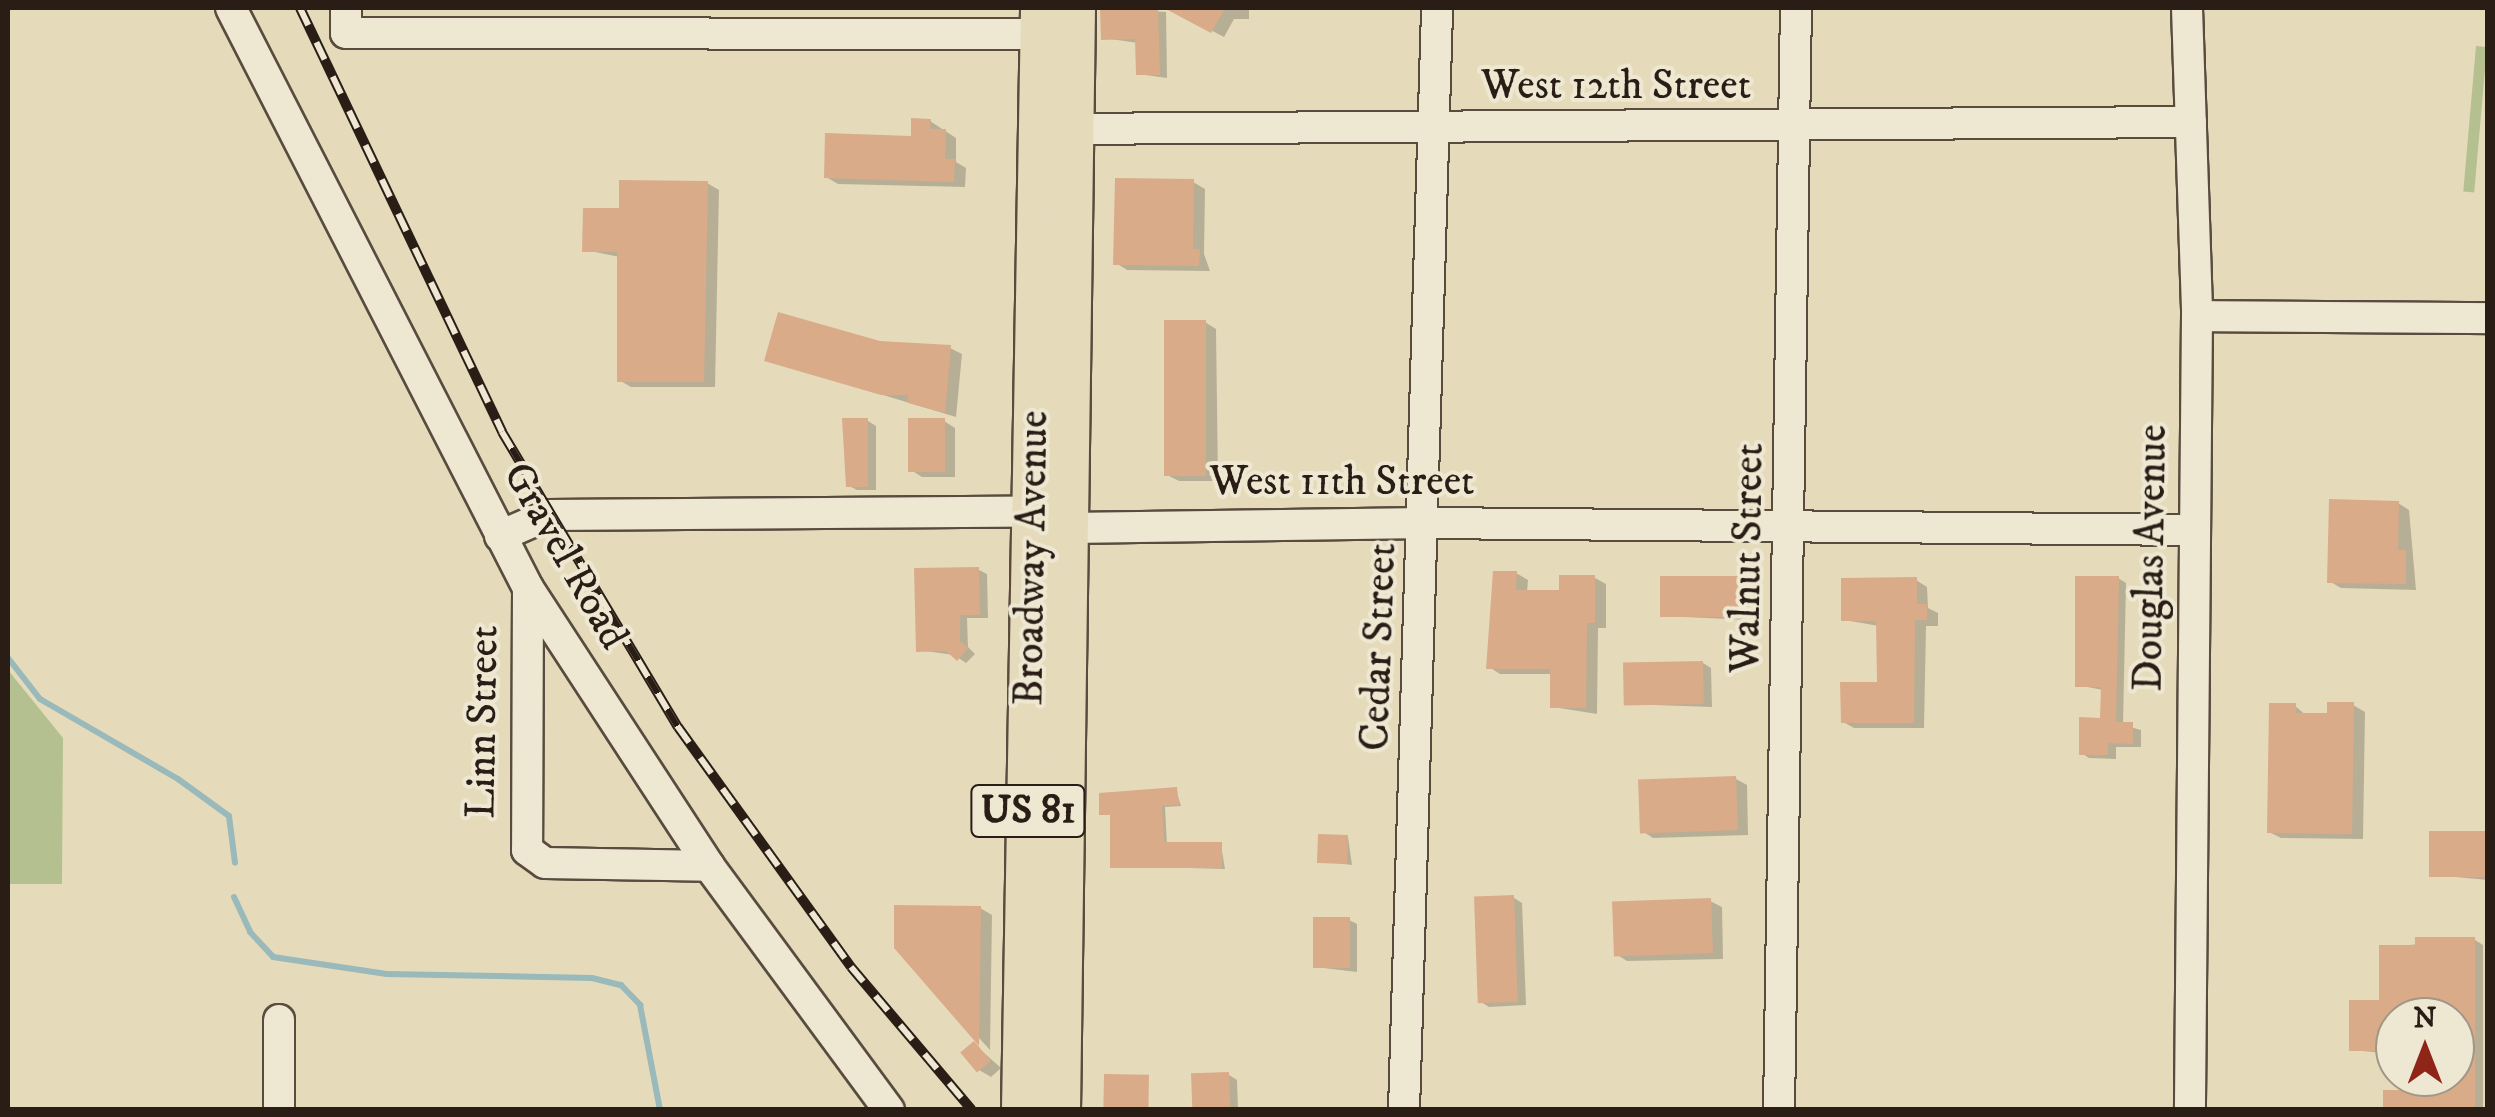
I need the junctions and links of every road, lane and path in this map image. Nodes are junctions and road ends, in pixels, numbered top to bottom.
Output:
1 (231, 8) edge
2 (1437, 8) edge
3 (1796, 8) edge
4 (2187, 8) edge
5 (346, 20) edge
6 (1058, 21) edge
7 (2191, 122) junction
8 (1792, 128) junction
9 (1058, 129) junction
10 (1436, 130) junction
11 (2197, 316) junction
12 (2488, 318) edge
13 (1050, 520) junction
14 (1426, 523) junction
15 (1792, 527) junction
16 (2192, 530) junction
17 (500, 536) junction
18 (528, 588) junction
19 (709, 866) junction
20 (279, 1020) dead end
21 (279, 1110) edge
22 (889, 1110) edge
23 (1023, 1110) edge
24 (1059, 1110) edge
25 (1404, 1110) edge
26 (1780, 1110) edge
27 (2190, 1110) edge

1 - 17 street, Gravel Road
2 - 10 street, Cedar Street
3 - 8 street, Walnut Street
4 - 7 street, Douglas Avenue
5 - 6 street
6 - 9 highway, Broadway Avenue / US 81
7 - 8 street, West 12th Street
7 - 11 street, Douglas Avenue
8 - 10 street, West 12th Street
8 - 15 street, Walnut Street
9 - 10 street, West 12th Street
9 - 13 highway, Broadway Avenue / US 81
10 - 14 street, Cedar Street
11 - 12 street
11 - 16 street, Douglas Avenue
13 - 14 street, West 11th Street
13 - 17 street, West 11th Street
13 - 23 highway, Broadway Avenue / US 81
13 - 24 highway, Broadway Avenue / US 81
14 - 15 street, West 11th Street
14 - 25 street, Cedar Street
15 - 16 street, West 11th Street
15 - 26 street, Walnut Street
16 - 27 street, Douglas Avenue
17 - 18 street, Gravel Road
18 - 19 street, Gravel Road
18 - 19 street, Linn Street
19 - 22 street, Gravel Road
20 - 21 street

